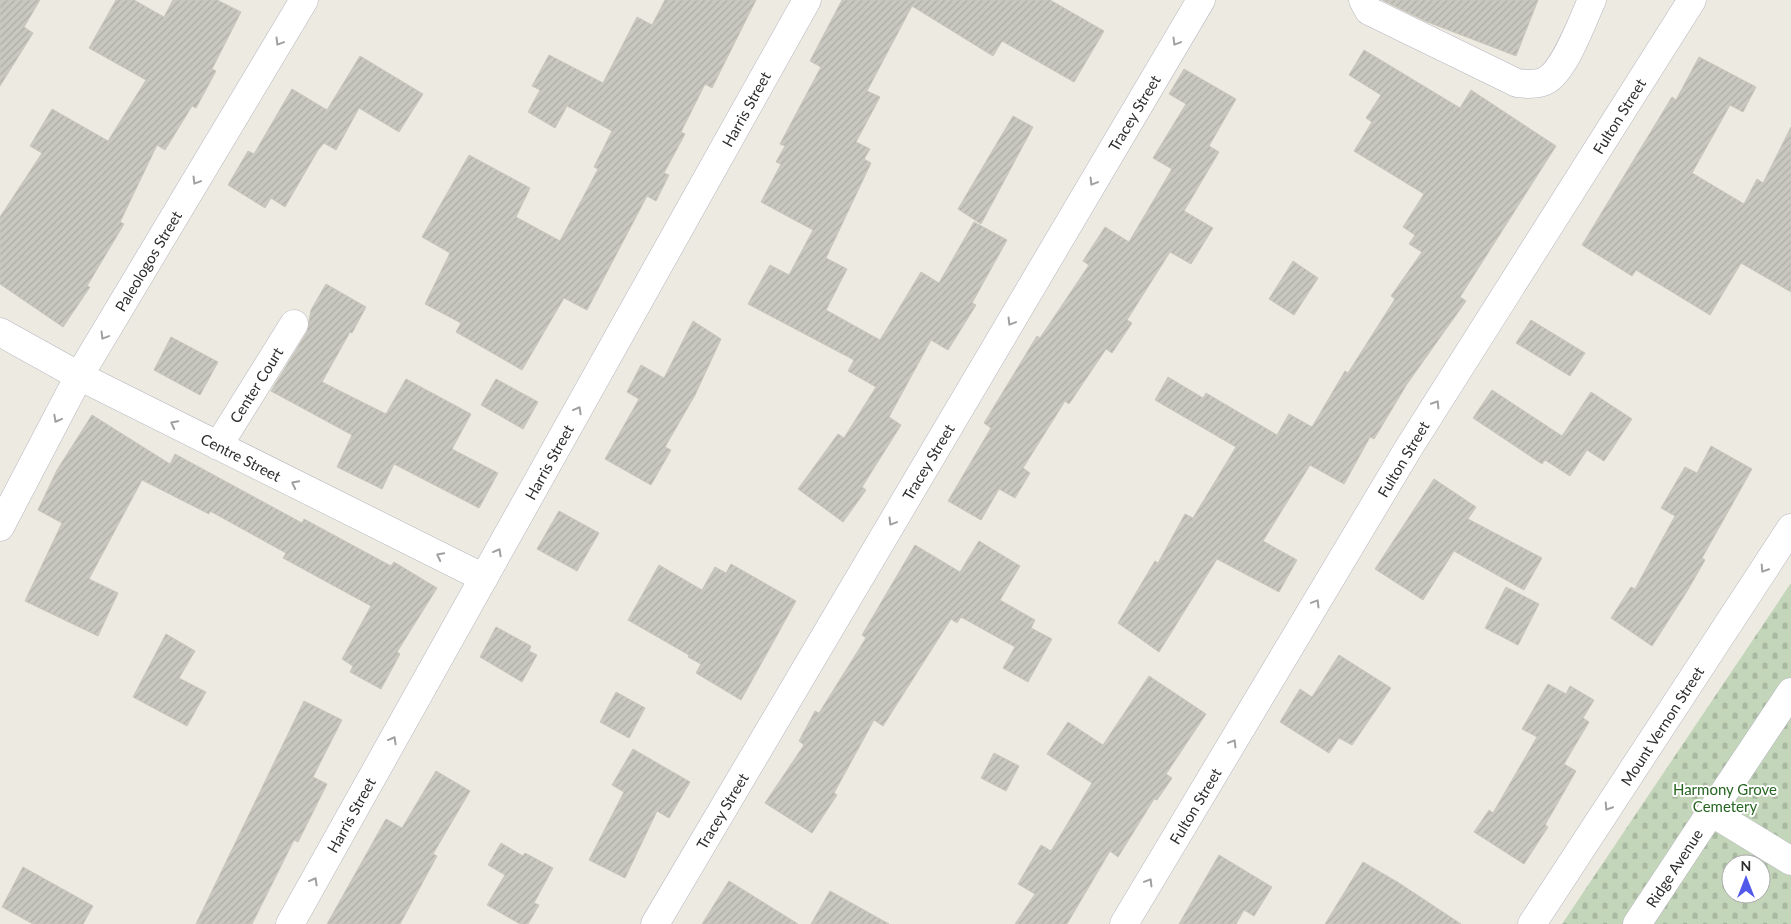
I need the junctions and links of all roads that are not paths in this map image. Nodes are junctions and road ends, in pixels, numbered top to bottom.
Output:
1 (304, 0) edge
2 (807, 0) edge
3 (1200, 0) edge
4 (1363, 0) edge
5 (1592, 0) edge
6 (1692, 0) edge
7 (294, 324) dead end
8 (0, 332) edge
9 (80, 376) junction
10 (218, 446) junction
11 (0, 527) edge
12 (1791, 528) edge
13 (484, 578) junction
14 (1791, 692) edge
15 (1711, 812) junction
16 (1791, 861) edge
17 (290, 924) edge
18 (655, 924) edge
19 (1124, 924) edge
20 (1532, 924) edge
21 (1637, 924) edge

1 -> 9 street, Paleologos Street
13 -> 2 street, Harris Street
3 -> 18 street, Tracey Street
4 - 5 street
19 -> 6 street, Fulton Street
7 - 10 street, Center Court
8 - 9 street, Centre Street
10 -> 9 street, Centre Street
9 -> 11 street, Paleologos Street
13 -> 10 street, Centre Street
12 -> 20 street, Mount Vernon Street
17 -> 13 street, Harris Street
14 - 15 street, Ridge Avenue
15 - 16 street
15 - 21 street, Ridge Avenue

